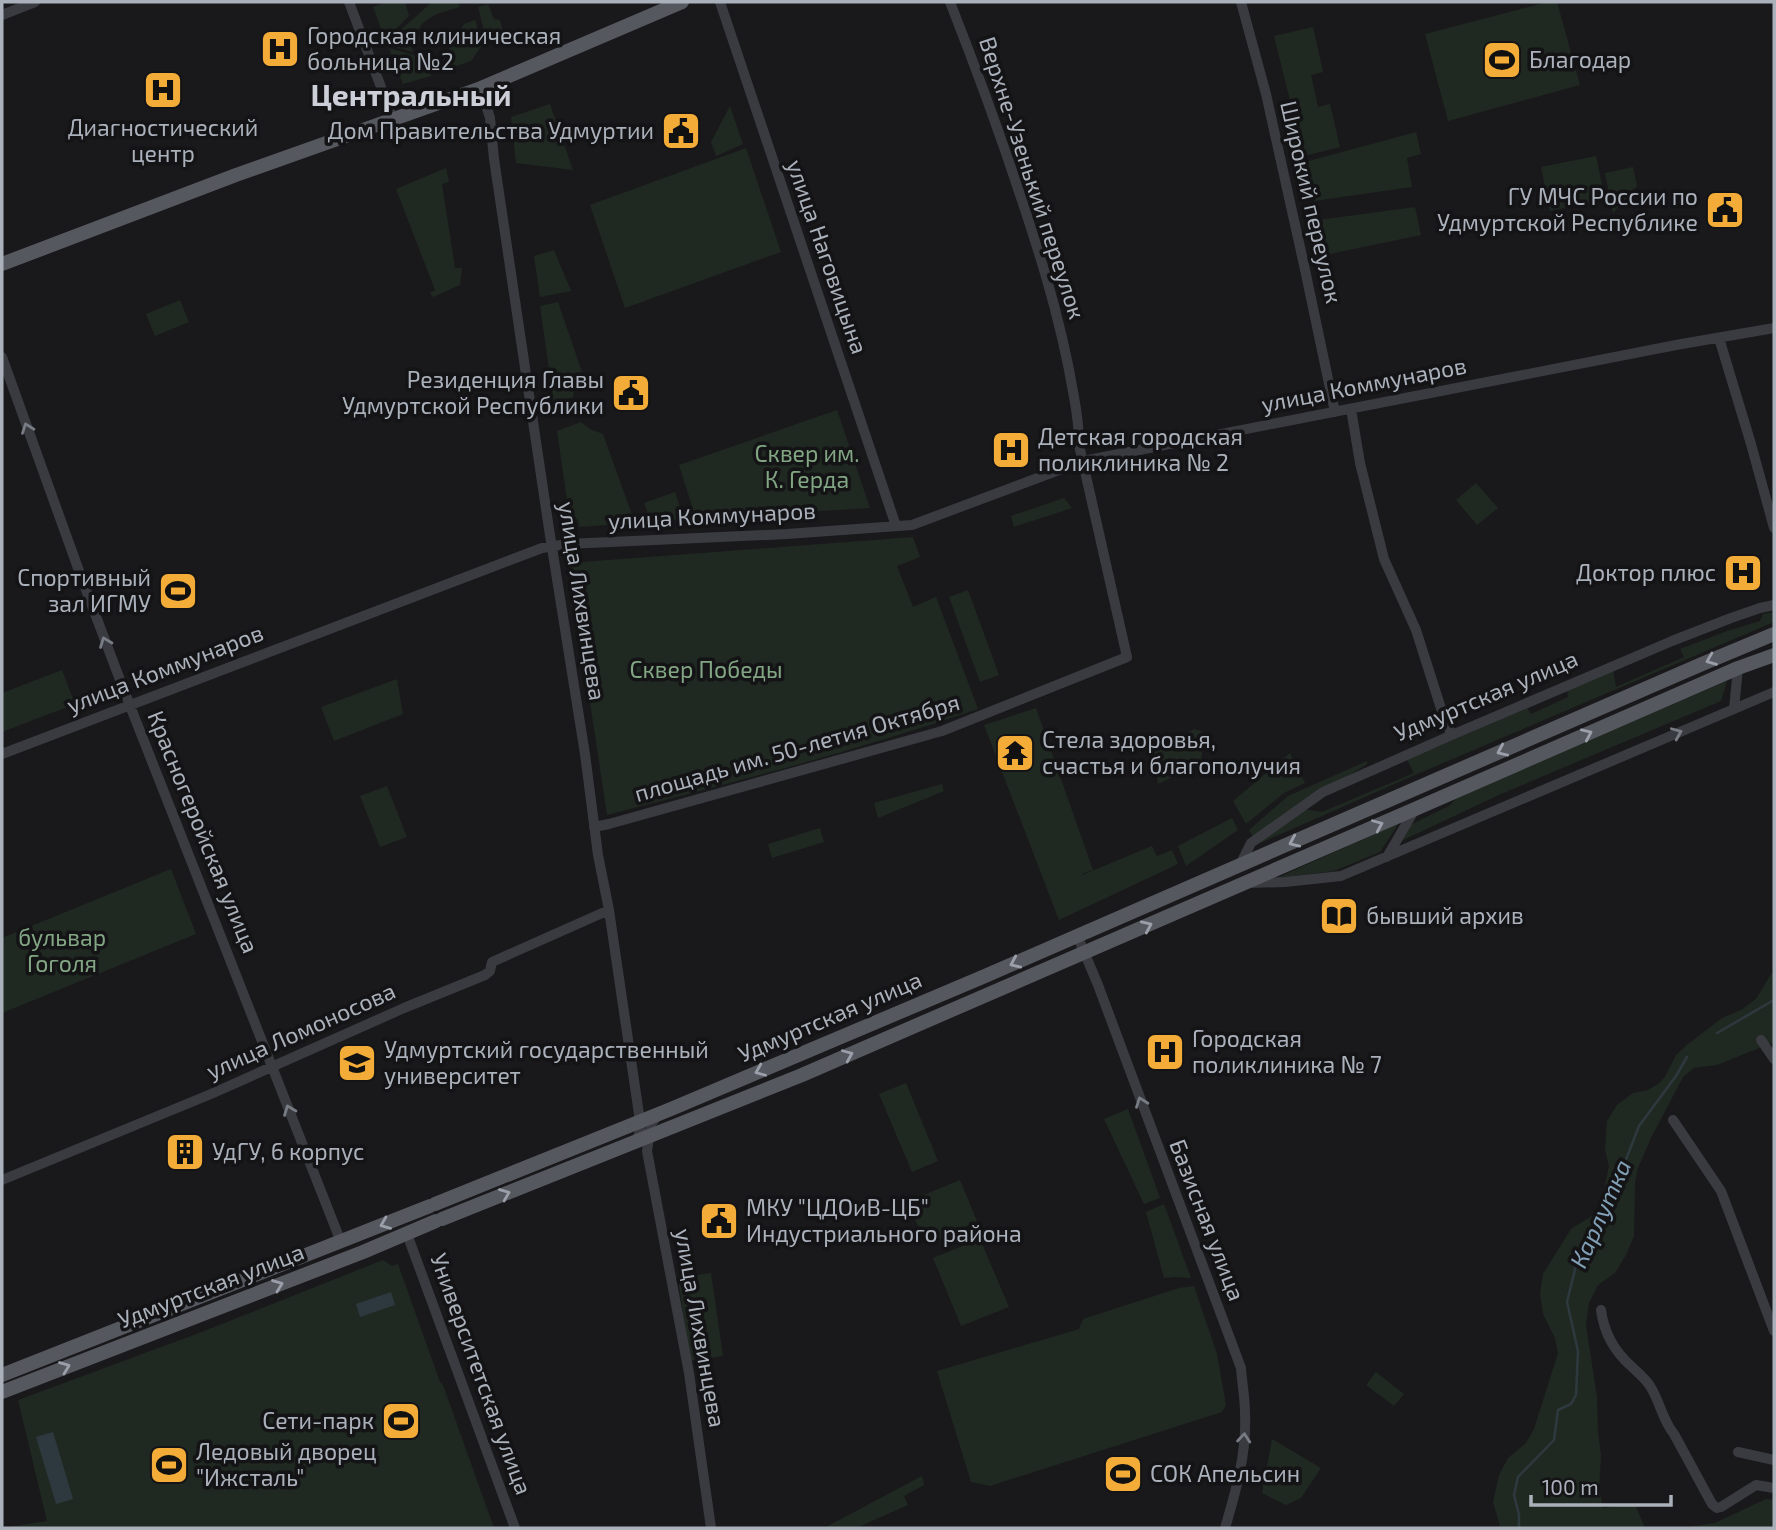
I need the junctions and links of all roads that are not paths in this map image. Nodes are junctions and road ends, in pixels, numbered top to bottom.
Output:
1 (35, 2) edge
2 (349, 2) edge
3 (682, 2) edge
4 (720, 2) edge
5 (950, 2) edge
6 (1241, 2) edge
7 (2, 15) edge
8 (481, 88) junction
9 (393, 119) junction
10 (2, 264) edge
11 (1774, 328) edge
12 (1719, 338) junction
13 (2, 357) edge
14 (1351, 409) junction
15 (1335, 412) junction
16 (1083, 461) junction
17 (896, 526) junction
18 (1774, 528) edge
19 (552, 546) junction
20 (1774, 605) edge
21 (1774, 634) edge
22 (1774, 655) edge
23 (1127, 657) joint
24 (1738, 668) junction
25 (1774, 692) edge
26 (130, 705) junction
27 (1734, 709) junction
28 (1452, 734) junction
29 (2, 754) edge
30 (1415, 809) junction
31 (594, 827) junction
32 (1387, 857) junction
33 (1240, 865) junction
34 (1244, 883) junction
35 (1198, 884) junction
36 (1205, 901) junction
37 (610, 910) junction
38 (1077, 935) junction
39 (1084, 953) junction
40 (985, 976) junction
41 (992, 993) junction
42 (1761, 1040) dead end
43 (795, 1057) junction
44 (1774, 1059) edge
45 (273, 1067) junction
46 (802, 1074) junction
47 (660, 1113) junction
48 (1673, 1119) dead end
49 (640, 1121) junction
50 (643, 1138) junction
51 (558, 1154) junction
52 (564, 1170) junction
53 (2, 1180) edge
54 (407, 1234) junction
55 (341, 1242) junction
56 (1601, 1310) dead end
57 (1774, 1331) edge
58 (91, 1340) junction
59 (97, 1355) junction
60 (2, 1375) edge
61 (2, 1392) edge
62 (1738, 1452) dead end
63 (1774, 1460) edge
64 (1774, 1488) edge
65 (515, 1528) edge
66 (711, 1528) edge
67 (1224, 1528) edge

1 - 7 street
2 - 9 street
3 - 8 main road
4 - 17 street, улица Наговицына
5 - 16 street, Верхне-Узенький переулок
6 - 15 street, Широкий переулок
8 - 9 main road
8 - 19 street, улица Лихвинцева
9 - 10 main road
11 - 12 street, улица Коммунаров
12 - 14 street, улица Коммунаров
12 - 18 street
26 -> 13 street, Красногеройская улица
14 - 15 street, улица Коммунаров
14 - 28 street
15 - 16 street, улица Коммунаров
16 - 17 street, улица Коммунаров
16 - 23 street, Верхне-Узенький переулок
17 - 19 street, улица Коммунаров
19 - 26 street, улица Коммунаров
19 - 31 street, улица Лихвинцева
20 - 28 street, Удмуртская улица
21 -> 33 main road, Удмуртская улица
22 - 24 main road, Удмуртская улица
23 - 31 street, площадь им. 50-летия Октября
24 - 27 street
30 -> 24 main road, Удмуртская улица
25 - 27 street, Удмуртская улица
26 - 29 street, улица Коммунаров
26 - 45 street, Красногеройская улица
32 -> 27 street, Удмуртская улица
28 - 33 street, Удмуртская улица
30 - 32 street
34 -> 30 main road, Удмуртская улица
31 - 37 street, улица Лихвинцева
32 - 34 street, Удмуртская улица
33 - 35 main road, Удмуртская улица
34 - 36 main road, Удмуртская улица
35 - 36 main road
35 - 38 main road, Удмуртская улица
39 -> 36 main road, Удмуртская улица
37 - 45 street, улица Ломоносова
37 - 49 street, улица Лихвинцева
38 - 39 street, Базисная улица
38 -> 40 main road, Удмуртская улица
39 - 41 main road, Удмуртская улица
67 -> 39 street, Базисная улица
40 - 41 main road
40 - 43 main road, Удмуртская улица
46 -> 41 main road, Удмуртская улица
42 - 44 street
43 - 46 main road
43 -> 47 main road, Удмуртская улица
45 - 53 street, улица Ломоносова
55 -> 45 street, Красногеройская улица
46 - 50 main road, Удмуртская улица
47 - 49 main road, Удмуртская улица
47 - 50 street
48 - 57 street
49 - 50 street, улица Лихвинцева
49 - 51 main road, Удмуртская улица
50 - 52 main road, Удмуртская улица
50 - 66 street, улица Лихвинцева
51 - 52 main road
51 -> 55 main road, Удмуртская улица
54 -> 52 main road, Удмуртская улица
59 -> 54 main road, Удмуртская улица
54 - 65 street, Университетская улица
55 - 58 main road, Удмуртская улица
56 - 64 street
58 - 59 main road
58 - 60 main road, Удмуртская улица
61 -> 59 main road, Удмуртская улица
62 - 63 street

